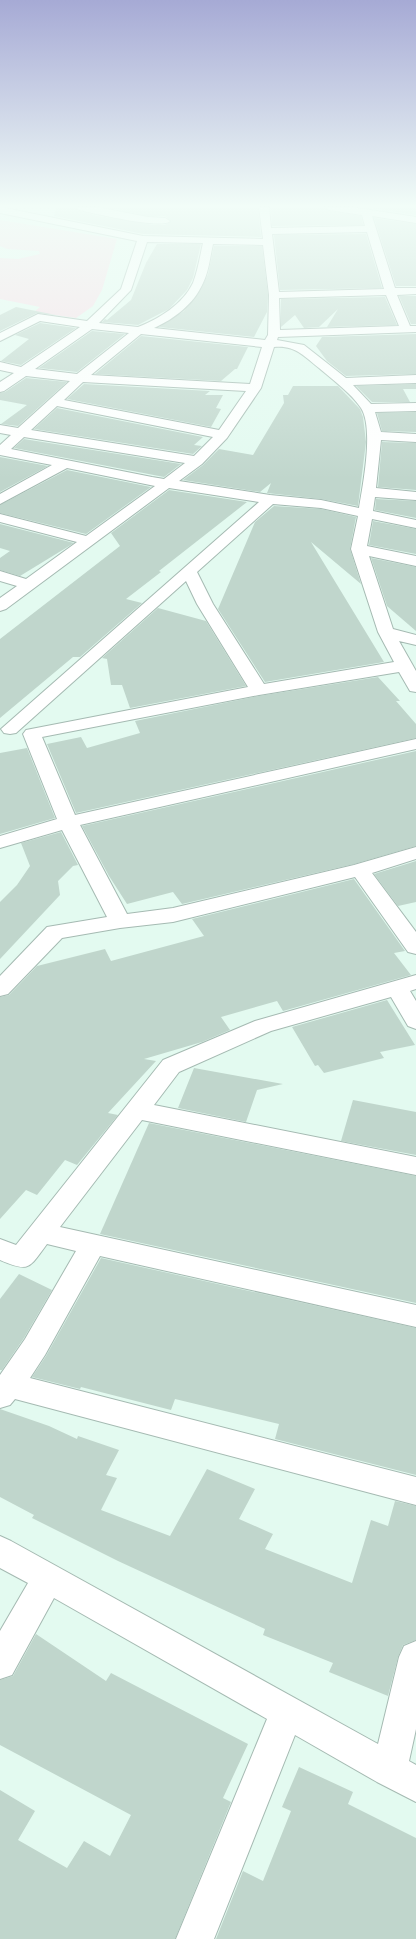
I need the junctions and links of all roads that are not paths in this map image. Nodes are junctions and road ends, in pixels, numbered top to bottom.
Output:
1 (118, 297) edge
2 (188, 297) edge
3 (274, 297) edge
4 (394, 297) edge
5 (90, 325) junction
6 (411, 329) edge
7 (139, 330) junction
8 (0, 338) edge
9 (272, 339) junction
10 (0, 366) edge
11 (25, 372) junction
12 (80, 378) junction
13 (416, 379) edge
14 (343, 382) junction
15 (0, 388) edge
16 (254, 388) junction
17 (55, 402) junction
18 (416, 407) edge
19 (368, 408) junction
20 (0, 429) edge
21 (23, 432) junction
22 (222, 435) junction
23 (375, 436) junction
24 (416, 438) edge
25 (0, 451) edge
26 (197, 461) junction
27 (65, 464) junction
28 (168, 483) junction
29 (369, 492) junction
30 (416, 496) edge
31 (270, 499) junction
32 (0, 500) edge
33 (365, 513) junction
34 (0, 518) edge
35 (416, 524) edge
36 (89, 541) junction
37 (359, 549) junction
38 (416, 561) edge
39 (190, 570) junction
40 (0, 576) edge
41 (29, 585) junction
42 (0, 606) edge
43 (386, 632) junction
44 (416, 640) edge
45 (403, 666) junction
46 (416, 688) edge
47 (259, 690) junction
48 (5, 727) edge
49 (32, 734) junction
50 (416, 744) edge
51 (68, 822) junction
52 (0, 842) edge
53 (416, 853) edge
54 (360, 870) junction
55 (120, 921) junction
56 (416, 948) edge
57 (406, 985) edge
58 (0, 989) edge
59 (416, 1021) edge
60 (137, 1110) junction
61 (416, 1166) edge
62 (42, 1233) junction
63 (93, 1244) junction
64 (0, 1248) edge
65 (416, 1316) edge
66 (4, 1391) edge
67 (416, 1492) edge
68 (0, 1551) edge
69 (48, 1578) junction
70 (416, 1657) edge
71 (0, 1663) edge
72 (286, 1712) junction
73 (403, 1777) edge
74 (195, 1939) edge

1 - 5 street
2 - 7 street
3 - 9 street
4 - 6 street
5 - 7 street
5 - 8 street
5 - 11 street
6 - 9 street
7 - 9 street
7 - 12 street
9 - 14 street
9 - 16 street
10 - 11 street
11 - 12 street
11 - 15 street
12 - 16 street
12 - 17 street
13 - 14 street
14 - 19 street
16 - 22 street
17 - 21 street
17 - 22 street
18 - 19 street
19 - 23 street
20 - 21 street
21 - 25 street
21 - 26 street
22 - 26 street
23 - 24 street
23 - 29 street
25 - 27 street
26 - 28 street
27 - 28 street
27 - 32 street
28 - 31 street
28 - 36 street
29 - 30 street
29 - 33 street
31 - 33 street
31 - 39 street
33 - 35 street
33 - 37 street
34 - 36 street
36 - 41 street
37 - 38 street
37 - 43 street
39 - 47 street
39 - 48 street
40 - 41 street
41 - 42 street
43 - 44 street
43 - 45 street
45 - 46 street
45 - 47 street
47 - 49 street
48 - 49 street
49 - 51 street
50 - 51 street
51 - 52 street
51 - 55 street
53 - 54 street
54 - 55 street
54 - 56 street
55 - 58 street
57 - 59 street
57 - 60 street
60 - 61 street
60 - 62 street
62 - 63 street
62 - 64 street
63 - 65 street
63 - 66 street
66 - 67 street
68 - 69 street
69 - 71 street
69 - 72 street
70 - 73 street
72 - 73 street
72 - 74 street

